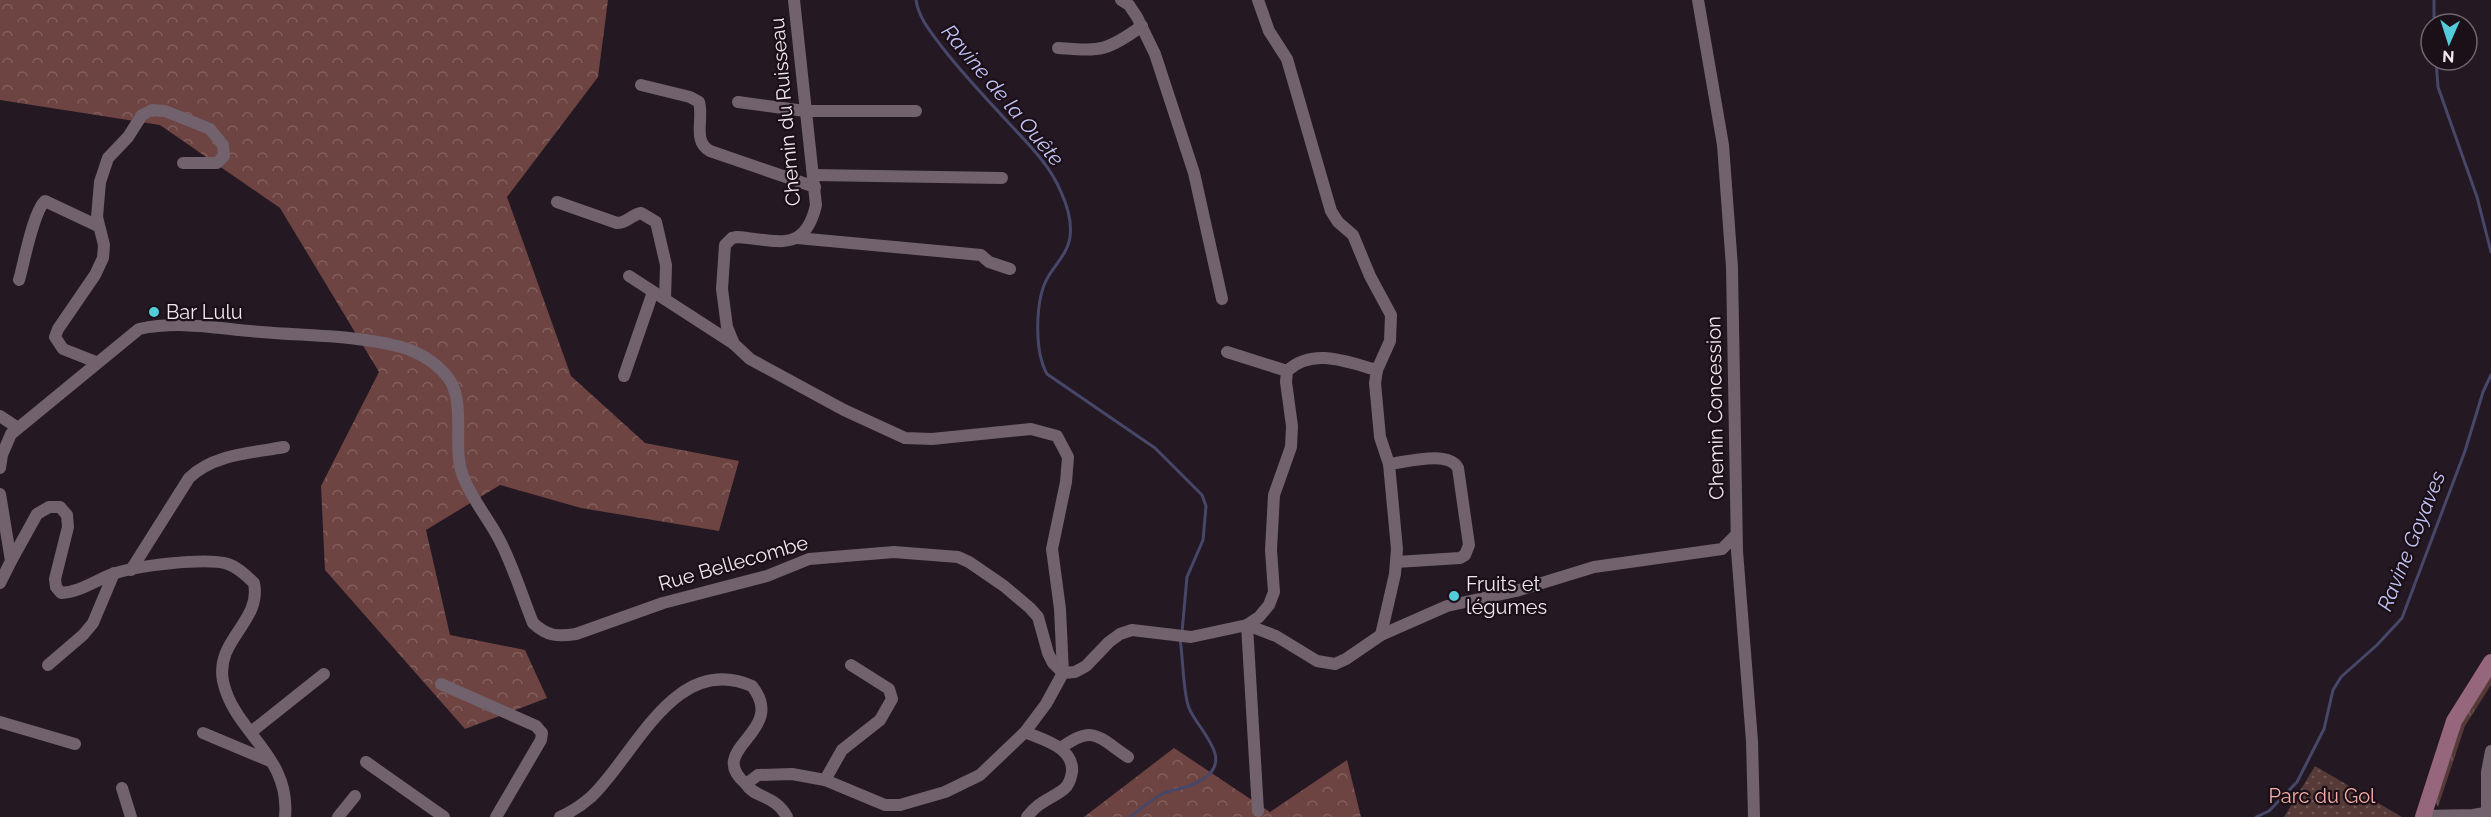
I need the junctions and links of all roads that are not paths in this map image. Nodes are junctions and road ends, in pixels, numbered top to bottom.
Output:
1 (794, 0) edge
2 (1121, 0) edge
3 (1258, 0) edge
4 (1698, 0) edge
5 (1142, 26) junction
6 (1058, 48) dead end
7 (641, 85) dead end
8 (738, 102) dead end
9 (805, 111) junction
10 (916, 111) dead end
11 (183, 163) dead end
12 (1002, 178) dead end
13 (814, 181) junction
14 (557, 201) dead end
15 (98, 226) junction
16 (797, 238) junction
17 (1010, 269) dead end
18 (629, 276) dead end
19 (19, 280) dead end
20 (653, 292) junction
21 (665, 299) junction
22 (1222, 299) dead end
23 (734, 344) junction
24 (1227, 352) dead end
25 (96, 362) junction
26 (1287, 370) junction
27 (1377, 370) junction
28 (624, 376) dead end
29 (0, 416) edge
30 (18, 428) junction
31 (284, 447) dead end
32 (1389, 464) junction
33 (0, 468) edge
34 (0, 494) edge
35 (1737, 535) junction
36 (11, 561) junction
37 (1396, 562) junction
38 (131, 570) junction
39 (114, 573) junction
40 (0, 583) edge
41 (1247, 625) junction
42 (1381, 635) junction
43 (2491, 662) edge
44 (48, 664) dead end
45 (851, 666) dead end
46 (1063, 673) junction
47 (324, 674) dead end
48 (441, 684) dead end
49 (0, 722) edge
50 (251, 732) junction
51 (1025, 732) junction
52 (203, 733) dead end
53 (75, 744) dead end
54 (1061, 748) junction
55 (2491, 751) edge
56 (1128, 757) dead end
57 (271, 761) junction
58 (366, 762) dead end
59 (825, 780) junction
60 (746, 784) junction
61 (122, 788) dead end
62 (355, 796) dead end
63 (1258, 810) dead end
64 (2489, 812) edge
65 (131, 817) edge
66 (285, 817) edge
67 (338, 817) edge
68 (444, 817) edge
69 (496, 817) edge
70 (560, 817) edge
71 (786, 817) edge
72 (1027, 817) edge
73 (1754, 817) edge
74 (2423, 817) edge

1 - 9 street, Chemin du Ruisseau
2 - 5 street
3 - 27 street
4 - 35 street, Chemin Concession
5 - 6 street
5 - 22 street
7 - 13 street
8 - 9 street
9 - 10 street
9 - 13 street, Chemin du Ruisseau
11 - 15 street
12 - 13 street
13 - 16 street, Chemin du Ruisseau
14 - 21 street
15 - 19 street
15 - 25 street
16 - 17 street
16 - 23 street
18 - 20 street
20 - 21 street
20 - 28 street
21 - 23 street
23 - 46 street
24 - 26 street
25 - 30 street, Rue Bellecombe
25 - 46 street, Rue Bellecombe
26 - 27 street
26 - 41 street
27 - 32 street
29 - 30 street
30 - 33 street, Rue Bellecombe
31 - 38 street
32 - 37 street
32 - 37 street
34 - 36 street
35 - 42 street
35 - 73 street, Chemin Concession
36 - 39 street
36 - 40 street
37 - 42 street
38 - 39 street
38 - 50 street
39 - 44 street
41 - 42 street
41 - 46 street
41 - 63 street
43 - 74 main road
45 - 59 street
46 - 51 street
47 - 50 street
48 - 69 street
49 - 53 street
50 - 57 street
51 - 54 street
51 - 59 street
52 - 57 street
54 - 56 street
54 - 72 street
55 - 64 street
57 - 66 street
58 - 68 street
59 - 60 street
60 - 70 street
60 - 71 street
61 - 65 street
62 - 67 street
64 - 74 street

